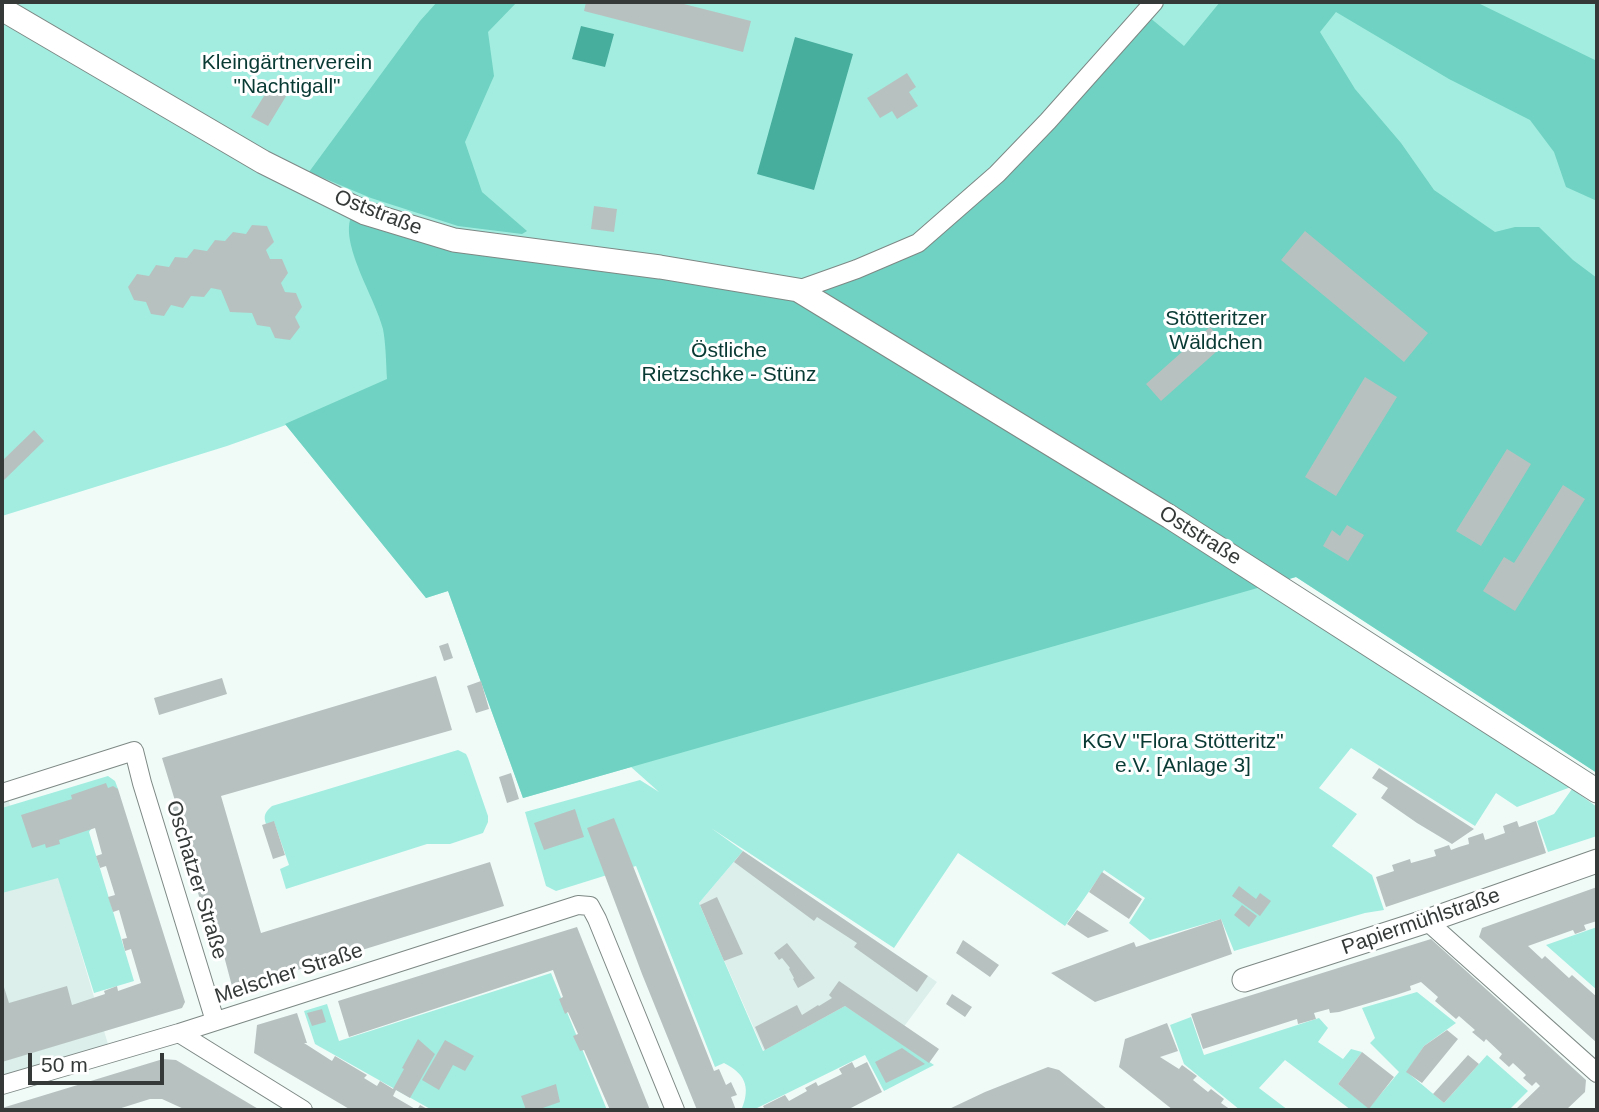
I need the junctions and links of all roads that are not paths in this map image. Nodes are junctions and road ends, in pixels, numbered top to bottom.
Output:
1 (1154, 2) edge
2 (2, 9) edge
3 (798, 290) junction
4 (1597, 790) edge
5 (2, 793) edge
6 (1597, 861) edge
7 (1427, 921) junction
8 (1244, 980) dead end
9 (215, 1021) junction
10 (179, 1032) junction
11 (1597, 1073) edge
12 (2, 1085) edge
13 (303, 1110) edge
14 (675, 1110) edge

1 - 3 street, Oststraße
2 - 3 street, Oststraße
3 - 4 street, Oststraße
5 - 9 street, Oschatzer Straße
6 - 7 street, Papiermühlstraße
7 - 8 street, Papiermühlstraße
7 - 11 street
9 - 10 street, Melscher Straße
9 - 14 street, Melscher Straße
10 - 12 street, Melscher Straße
10 - 13 street

